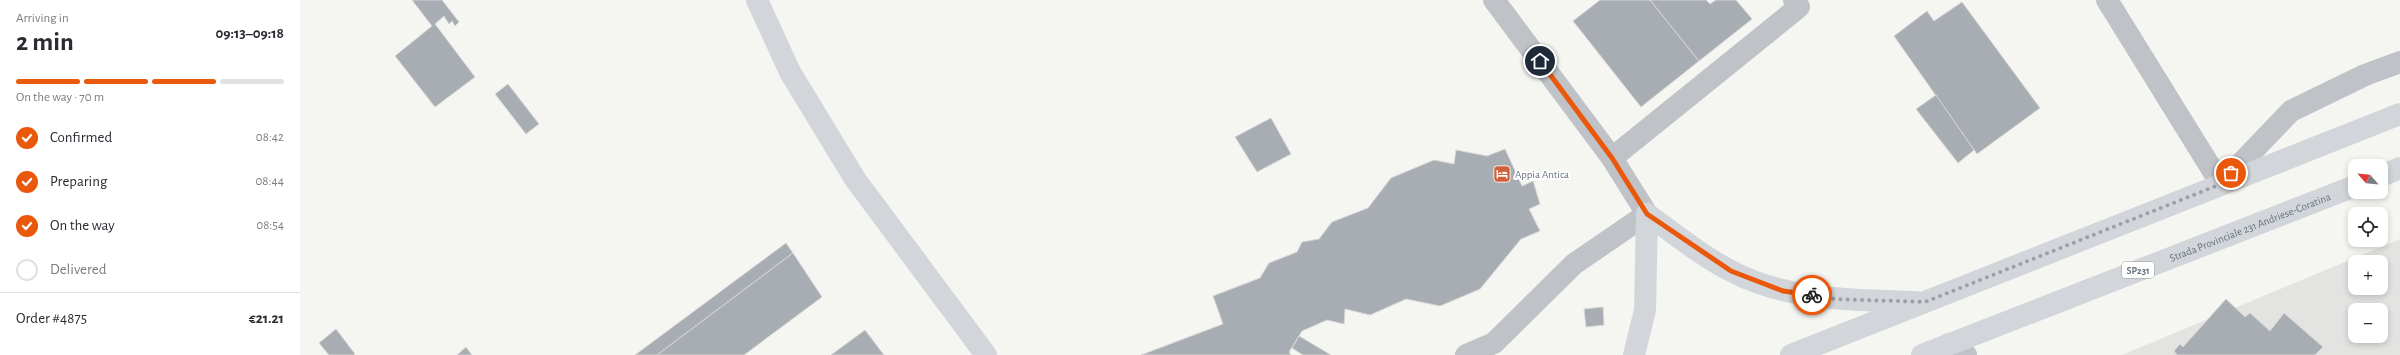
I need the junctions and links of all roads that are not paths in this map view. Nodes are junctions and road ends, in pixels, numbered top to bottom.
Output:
1 (757, 0) edge
2 (1494, 0) edge
3 (1794, 0) edge
4 (2107, 0) edge
5 (2400, 62) edge
6 (2400, 114) edge
7 (1612, 158) junction
8 (2400, 168) edge
9 (2388, 173) edge
10 (2221, 184) junction
11 (2348, 189) edge
12 (1647, 214) junction
13 (1925, 302) junction
14 (1958, 350) edge
15 (986, 355) edge
16 (1466, 355) edge
17 (1634, 355) edge
18 (1791, 355) edge
19 (1922, 355) edge

1 - 15 main road
2 - 7 street
3 - 7 street
4 - 10 street
5 - 10 street
6 - 10 main road
7 - 12 street
8 - 9 main road
10 - 13 main road
11 - 14 main road, Strada Provinciale 231 Andriese-Coratina / SP231
12 - 13 main road
12 - 16 street
12 - 17 main road
13 - 18 main road
14 - 19 main road, Strada Provinciale 231 Andriese-Coratina / SP231

